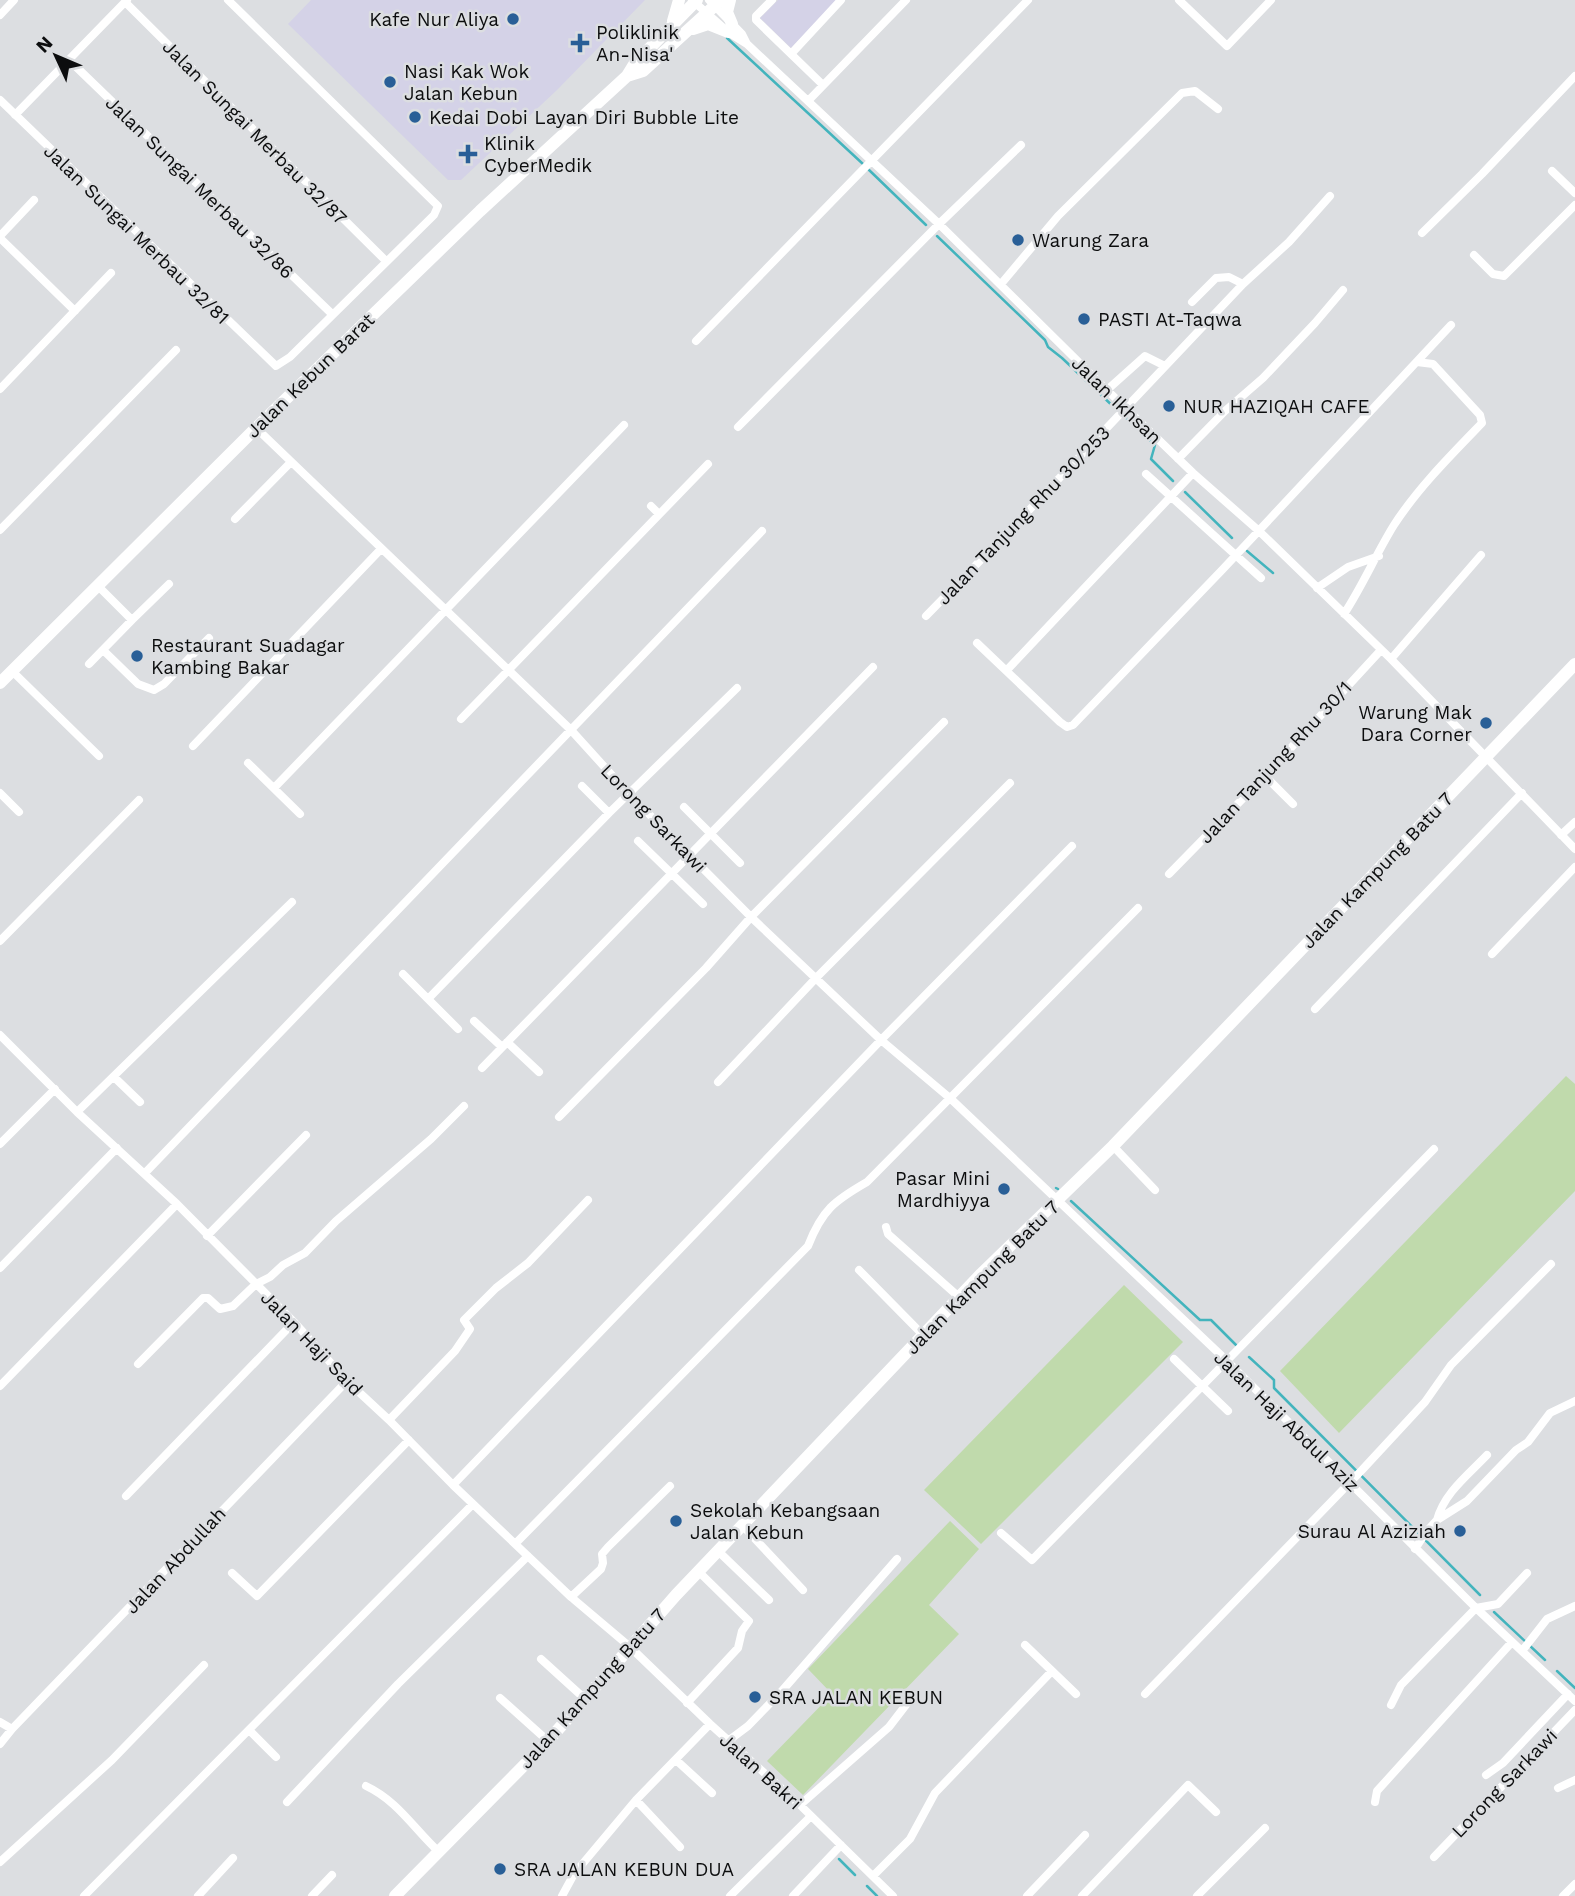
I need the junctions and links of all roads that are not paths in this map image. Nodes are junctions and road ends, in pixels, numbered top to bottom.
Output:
1 (14, 0) edge
2 (228, 0) edge
3 (679, 0) edge
4 (730, 0) edge
5 (772, 0) edge
6 (841, 0) edge
7 (906, 0) edge
8 (1028, 0) edge
9 (1179, 0) edge
10 (1271, 0) edge
11 (126, 1) edge
12 (695, 1) edge
13 (713, 5) edge
14 (0, 15) edge
15 (672, 25) junction
16 (730, 28) junction
17 (678, 40) junction
18 (791, 54) junction
19 (69, 60) junction
20 (628, 76) junction
21 (1575, 76) edge
22 (823, 85) junction
23 (0, 100) edge
24 (808, 101) junction
25 (1219, 109) dead end
26 (15, 115) junction
27 (1021, 145) dead end
28 (870, 163) junction
29 (1552, 171) dead end
30 (1575, 193) edge
31 (1330, 196) dead end
32 (34, 200) dead end
33 (1575, 205) edge
34 (939, 224) junction
35 (1422, 233) dead end
36 (0, 237) edge
37 (1474, 255) dead end
38 (386, 261) junction
39 (111, 273) dead end
40 (1001, 284) junction
41 (1243, 284) junction
42 (1343, 290) dead end
43 (1192, 302) dead end
44 (75, 311) junction
45 (332, 314) junction
46 (1451, 325) dead end
47 (696, 341) dead end
48 (176, 350) dead end
49 (1417, 362) junction
50 (1165, 366) junction
51 (0, 389) edge
52 (1107, 390) junction
53 (1122, 411) junction
54 (624, 425) dead end
55 (738, 427) dead end
56 (256, 428) junction
57 (1178, 459) junction
58 (291, 462) junction
59 (708, 464) dead end
60 (1193, 473) junction
61 (1146, 474) dead end
62 (1173, 493) junction
63 (651, 506) dead end
64 (659, 514) junction
65 (235, 519) dead end
66 (0, 530) edge
67 (762, 531) dead end
68 (1259, 531) junction
69 (380, 549) junction
70 (1236, 555) junction
71 (1481, 555) dead end
72 (1379, 556) junction
73 (1261, 578) dead end
74 (169, 584) dead end
75 (97, 585) junction
76 (1317, 588) junction
77 (445, 610) junction
78 (1344, 614) junction
79 (926, 616) dead end
80 (132, 621) junction
81 (209, 638) dead end
82 (977, 643) dead end
83 (103, 650) junction
84 (1381, 650) junction
85 (1391, 659) junction
86 (89, 664) dead end
87 (1575, 664) edge
88 (873, 667) dead end
89 (1007, 670) junction
90 (12, 671) junction
91 (509, 671) junction
92 (0, 683) edge
93 (737, 688) dead end
94 (461, 719) dead end
95 (944, 722) dead end
96 (571, 730) junction
97 (193, 746) dead end
98 (99, 756) dead end
99 (1487, 756) junction
100 (248, 763) dead end
101 (1265, 776) junction
102 (1010, 783) dead end
103 (582, 786) dead end
104 (274, 788) junction
105 (0, 793) edge
106 (1522, 793) junction
107 (629, 794) junction
108 (139, 800) dead end
109 (1293, 804) dead end
110 (684, 807) dead end
111 (19, 812) dead end
112 (609, 813) junction
113 (300, 814) dead end
114 (1575, 822) edge
115 (711, 834) junction
116 (1561, 835) junction
117 (638, 841) dead end
118 (1072, 846) dead end
119 (1575, 849) edge
120 (690, 855) junction
121 (740, 863) dead end
122 (1575, 867) edge
123 (671, 874) junction
124 (1169, 874) dead end
125 (292, 902) dead end
126 (703, 904) dead end
127 (1138, 908) dead end
128 (751, 917) junction
129 (0, 941) edge
130 (1492, 954) dead end
131 (403, 974) dead end
132 (816, 978) junction
133 (428, 999) junction
134 (1315, 1009) dead end
135 (474, 1021) dead end
136 (458, 1029) dead end
137 (0, 1035) edge
138 (881, 1040) junction
139 (505, 1045) junction
140 (482, 1068) dead end
141 (538, 1072) dead end
142 (114, 1077) junction
143 (718, 1082) dead end
144 (55, 1089) junction
145 (951, 1099) junction
146 (140, 1102) dead end
147 (464, 1106) dead end
148 (77, 1112) junction
149 (559, 1117) dead end
150 (306, 1135) dead end
151 (0, 1144) edge
152 (1113, 1146) junction
153 (117, 1148) junction
154 (1434, 1149) dead end
155 (145, 1173) junction
156 (1154, 1190) dead end
157 (588, 1200) dead end
158 (1058, 1202) junction
159 (177, 1204) junction
160 (886, 1227) dead end
161 (207, 1236) junction
162 (1551, 1264) dead end
163 (0, 1268) edge
164 (859, 1270) dead end
165 (256, 1284) junction
166 (959, 1297) junction
167 (294, 1322) junction
168 (923, 1335) junction
169 (1174, 1359) dead end
170 (1226, 1360) junction
171 (138, 1364) dead end
172 (346, 1381) junction
173 (0, 1386) edge
174 (1202, 1386) junction
175 (1575, 1401) edge
176 (1228, 1411) dead end
177 (389, 1420) junction
178 (409, 1440) junction
179 (1486, 1455) dead end
180 (1352, 1480) junction
181 (453, 1485) junction
182 (670, 1486) dead end
183 (126, 1496) dead end
184 (473, 1504) junction
185 (1437, 1520) junction
186 (742, 1525) junction
187 (1001, 1532) dead end
188 (515, 1544) junction
189 (1417, 1546) junction
190 (718, 1551) junction
191 (528, 1556) junction
192 (897, 1559) dead end
193 (698, 1571) junction
194 (232, 1573) dead end
195 (1527, 1573) dead end
196 (803, 1590) dead end
197 (571, 1597) junction
198 (769, 1600) dead end
199 (1575, 1605) edge
200 (1476, 1608) junction
201 (1511, 1642) junction
202 (1025, 1645) dead end
203 (629, 1646) junction
204 (1524, 1649) junction
205 (541, 1658) dead end
206 (204, 1665) dead end
207 (1052, 1671) junction
208 (1076, 1694) dead end
209 (1145, 1695) dead end
210 (500, 1698) dead end
211 (584, 1698) junction
212 (1572, 1698) edge
213 (909, 1701) dead end
214 (688, 1703) junction
215 (1391, 1704) dead end
216 (1575, 1710) edge
217 (0, 1722) edge
218 (709, 1724) junction
219 (12, 1729) junction
220 (249, 1730) junction
221 (548, 1741) junction
222 (728, 1741) junction
223 (0, 1744) edge
224 (276, 1757) dead end
225 (676, 1759) junction
226 (1486, 1775) dead end
227 (1575, 1780) edge
228 (366, 1786) dead end
229 (1559, 1788) dead end
230 (712, 1793) dead end
231 (636, 1800) junction
232 (1375, 1801) dead end
233 (288, 1802) dead end
234 (800, 1805) junction
235 (1216, 1812) dead end
236 (811, 1816) junction
237 (1265, 1828) dead end
238 (1085, 1835) dead end
239 (841, 1845) junction
240 (680, 1847) dead end
241 (439, 1852) junction
242 (1434, 1857) dead end
243 (233, 1858) dead end
244 (0, 1862) edge
245 (332, 1875) dead end
246 (873, 1876) junction
247 (1575, 1884) edge
248 (85, 1896) edge
249 (198, 1896) edge
250 (312, 1896) edge
251 (395, 1896) edge
252 (562, 1896) edge
253 (730, 1896) edge
254 (793, 1896) edge
255 (893, 1896) edge
256 (1027, 1896) edge
257 (1082, 1896) edge
258 (1197, 1896) edge
259 (1563, 1896) edge

1 - 14 street
2 - 38 street
3 - 15 street
4 - 16 street
5 - 18 street
6 - 18 street
7 - 22 street
8 - 28 street
9 - 10 street
11 - 19 street
11 - 38 street, Jalan Sungai Merbau 32/87
12 - 13 street, Jalan Ikhsan
12 - 15 street, Jalan Kebun Barat
13 - 16 street, Jalan Ikhsan
13 - 17 street, Jalan Kebun Barat
15 - 20 street, Jalan Kebun Barat
16 - 17 street
16 - 24 street, Jalan Ikhsan
17 - 20 street, Jalan Kebun Barat
18 - 22 street
19 - 26 street
19 - 45 street, Jalan Sungai Merbau 32/86
20 - 56 street, Jalan Kebun Barat
21 - 35 street
22 - 24 street
23 - 26 street, Jalan Sungai Merbau 32/81
24 - 28 street, Jalan Ikhsan
25 - 40 street
26 - 45 street, Jalan Sungai Merbau 32/81
27 - 34 street
28 - 34 street, Jalan Ikhsan
28 - 47 street
29 - 30 street
31 - 41 street, Jalan Tanjung Rhu 30/253
32 - 36 street
33 - 37 street
34 - 40 street, Jalan Ikhsan
34 - 55 street
36 - 44 street
38 - 45 street
39 - 44 street
40 - 52 street, Jalan Ikhsan
41 - 43 street
41 - 50 street, Jalan Tanjung Rhu 30/253
42 - 57 street
44 - 51 street
46 - 49 street
48 - 66 street
49 - 68 street
49 - 72 street
50 - 52 street
50 - 53 street, Jalan Tanjung Rhu 30/253
52 - 53 street, Jalan Ikhsan
53 - 57 street, Jalan Ikhsan
53 - 79 street, Jalan Tanjung Rhu 30/253
54 - 77 street
56 - 58 street, Lorong Sarkawi
56 - 75 street, Jalan Kebun Barat
57 - 60 street, Jalan Ikhsan
58 - 65 street
58 - 69 street, Lorong Sarkawi
59 - 64 street
60 - 62 street
60 - 68 street, Jalan Ikhsan
61 - 62 street
62 - 70 street
62 - 89 street
63 - 64 street
64 - 91 street
67 - 96 street
68 - 70 street
68 - 76 street, Jalan Ikhsan
69 - 77 street, Lorong Sarkawi
69 - 97 street
70 - 73 street
70 - 89 street
71 - 85 street
72 - 76 street
72 - 78 street
74 - 80 street
75 - 80 street
75 - 90 street, Jalan Kebun Barat
76 - 78 street, Jalan Ikhsan
77 - 91 street, Lorong Sarkawi
77 - 104 street
78 - 84 street, Jalan Ikhsan
80 - 83 street
81 - 83 street
82 - 89 street
83 - 86 street
84 - 85 street, Jalan Ikhsan
84 - 101 street, Jalan Tanjung Rhu 30/1
85 - 99 street, Jalan Ikhsan
87 - 99 street, Jalan Kampung Batu 7
88 - 115 street
90 - 92 street, Jalan Kebun Barat
90 - 98 street
91 - 94 street
91 - 96 street, Lorong Sarkawi
93 - 107 street
95 - 128 street
96 - 107 street, Lorong Sarkawi
96 - 155 street
99 - 106 street, Jalan Ikhsan
99 - 152 street, Jalan Kampung Batu 7
100 - 104 street
101 - 109 street
101 - 124 street, Jalan Tanjung Rhu 30/1
102 - 132 street
103 - 112 street
104 - 113 street
105 - 111 street
106 - 116 street, Jalan Ikhsan
106 - 134 street
107 - 112 street
107 - 120 street, Lorong Sarkawi
108 - 129 street
110 - 115 street
112 - 133 street
114 - 116 street
115 - 120 street
115 - 121 street
116 - 119 street, Jalan Ikhsan
117 - 123 street
118 - 138 street
120 - 123 street
120 - 128 street, Lorong Sarkawi
122 - 130 street
123 - 126 street
123 - 139 street
125 - 142 street
127 - 145 street
128 - 132 street, Lorong Sarkawi
128 - 149 street
131 - 133 street
132 - 138 street, Lorong Sarkawi
132 - 143 street
133 - 136 street
135 - 139 street
137 - 144 street, Jalan Haji Said
138 - 145 street, Lorong Sarkawi
138 - 181 street
139 - 140 street
139 - 141 street
142 - 146 street
142 - 148 street
144 - 148 street, Jalan Haji Said
144 - 151 street
145 - 158 street, Lorong Sarkawi
145 - 188 street
147 - 165 street
148 - 153 street, Jalan Haji Said
150 - 161 street
152 - 156 street
152 - 158 street, Jalan Kampung Batu 7
153 - 155 street, Jalan Haji Said
153 - 163 street
154 - 170 street
155 - 159 street, Jalan Haji Said
157 - 177 street
158 - 166 street, Jalan Kampung Batu 7
158 - 170 street, Jalan Haji Abdul Aziz
159 - 161 street, Jalan Haji Said
159 - 173 street
160 - 166 street
161 - 165 street, Jalan Haji Said
162 - 180 street
164 - 168 street
165 - 167 street, Jalan Haji Said
165 - 171 street
166 - 168 street, Jalan Kampung Batu 7
167 - 172 street, Jalan Haji Said
167 - 183 street
168 - 186 street, Jalan Kampung Batu 7
169 - 174 street
170 - 174 street
170 - 180 street, Jalan Haji Abdul Aziz
172 - 177 street, Jalan Haji Said
172 - 219 street, Jalan Abdullah
174 - 176 street
174 - 187 street
175 - 185 street
177 - 178 street, Jalan Haji Said
178 - 181 street, Jalan Haji Said
178 - 194 street
179 - 185 street
180 - 189 street, Jalan Haji Abdul Aziz
180 - 209 street
181 - 184 street, Jalan Haji Said
182 - 197 street
184 - 188 street, Jalan Haji Said
184 - 220 street
185 - 189 street
186 - 190 street, Jalan Kampung Batu 7
186 - 196 street
188 - 191 street, Jalan Haji Said
189 - 200 street, Jalan Haji Abdul Aziz
190 - 193 street, Jalan Kampung Batu 7
190 - 198 street
191 - 197 street, Jalan Haji Said
191 - 233 street
192 - 222 street
193 - 203 street, Jalan Kampung Batu 7
193 - 214 street
195 - 200 street
197 - 203 street, Jalan Haji Said
199 - 204 street
200 - 201 street, Jalan Haji Abdul Aziz
200 - 215 street
201 - 204 street, Jalan Haji Abdul Aziz
201 - 232 street
202 - 207 street
203 - 211 street, Jalan Kampung Batu 7
203 - 214 street, Jalan Bakri
204 - 212 street, Jalan Haji Abdul Aziz
205 - 211 street
206 - 244 street
207 - 208 street
207 - 246 street
210 - 221 street
211 - 221 street, Jalan Kampung Batu 7
212 - 226 street
213 - 234 street
214 - 218 street, Jalan Bakri
216 - 242 street, Lorong Sarkawi
217 - 219 street
218 - 222 street, Jalan Bakri
218 - 225 street
219 - 223 street, Jalan Abdullah
220 - 224 street
220 - 248 street
221 - 241 street, Jalan Kampung Batu 7
222 - 234 street, Jalan Bakri
225 - 230 street
225 - 231 street
227 - 229 street
228 - 241 street
231 - 240 street
231 - 252 street
234 - 236 street, Jalan Bakri
235 - 257 street
236 - 239 street, Jalan Bakri
236 - 253 street
237 - 258 street
238 - 256 street
239 - 246 street, Jalan Bakri
239 - 254 street
241 - 251 street, Jalan Kampung Batu 7
243 - 249 street
245 - 250 street
246 - 255 street, Jalan Bakri
247 - 259 street

